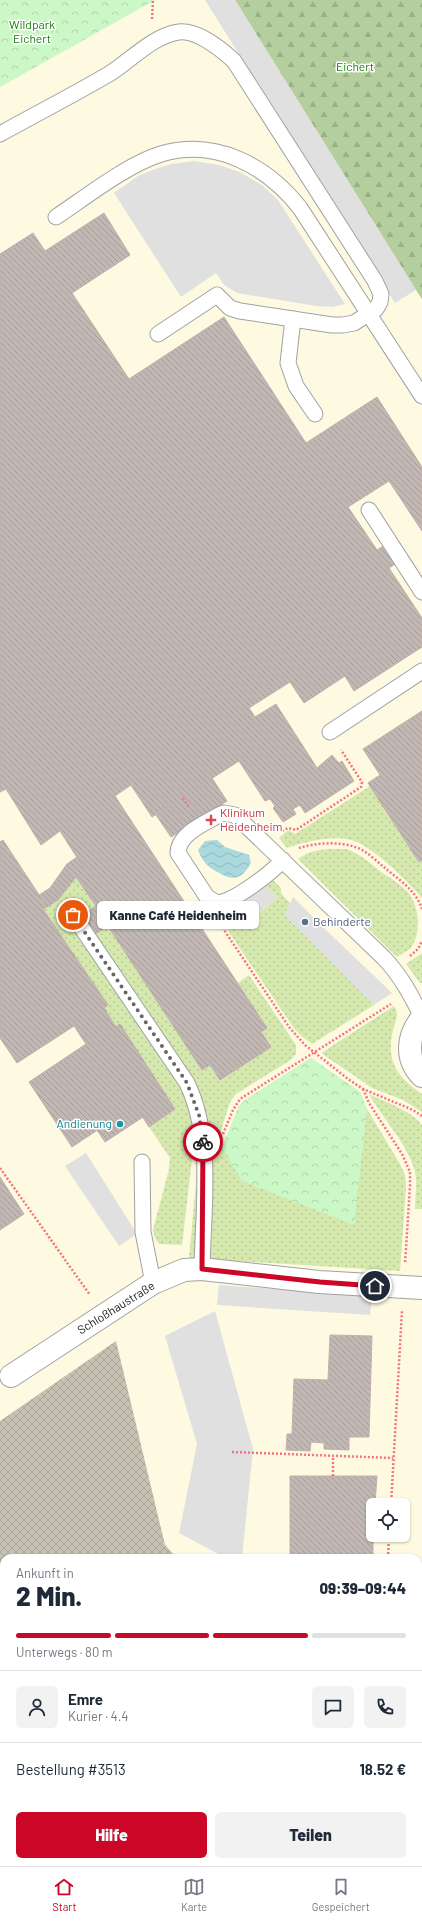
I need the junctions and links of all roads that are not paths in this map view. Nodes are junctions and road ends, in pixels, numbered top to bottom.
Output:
1 (0, 134) edge
2 (56, 217) dead end
3 (368, 315) junction
4 (293, 319) junction
5 (158, 334) dead end
6 (422, 396) edge
7 (314, 414) dead end
8 (369, 510) dead end
9 (422, 592) edge
10 (422, 671) edge
11 (330, 732) road end
12 (283, 860) junction
13 (73, 915) dead end
14 (422, 1017) edge
15 (422, 1076) edge
16 (142, 1162) dead end
17 (202, 1269) junction
18 (153, 1283) junction
19 (412, 1288) edge
20 (11, 1376) dead end

1 - 3 lane
2 - 3 lane
3 - 4 lane
3 - 6 lane
4 - 5 lane
4 - 7 lane
8 - 9 lane
10 - 11 lane
12 - 12 lane
12 - 14 lane
13 - 17 lane
14 - 15 street
16 - 18 lane
17 - 18 street, Schloßhaustraße
17 - 19 street, Schloßhaustraße
18 - 20 street, Schloßhaustraße

